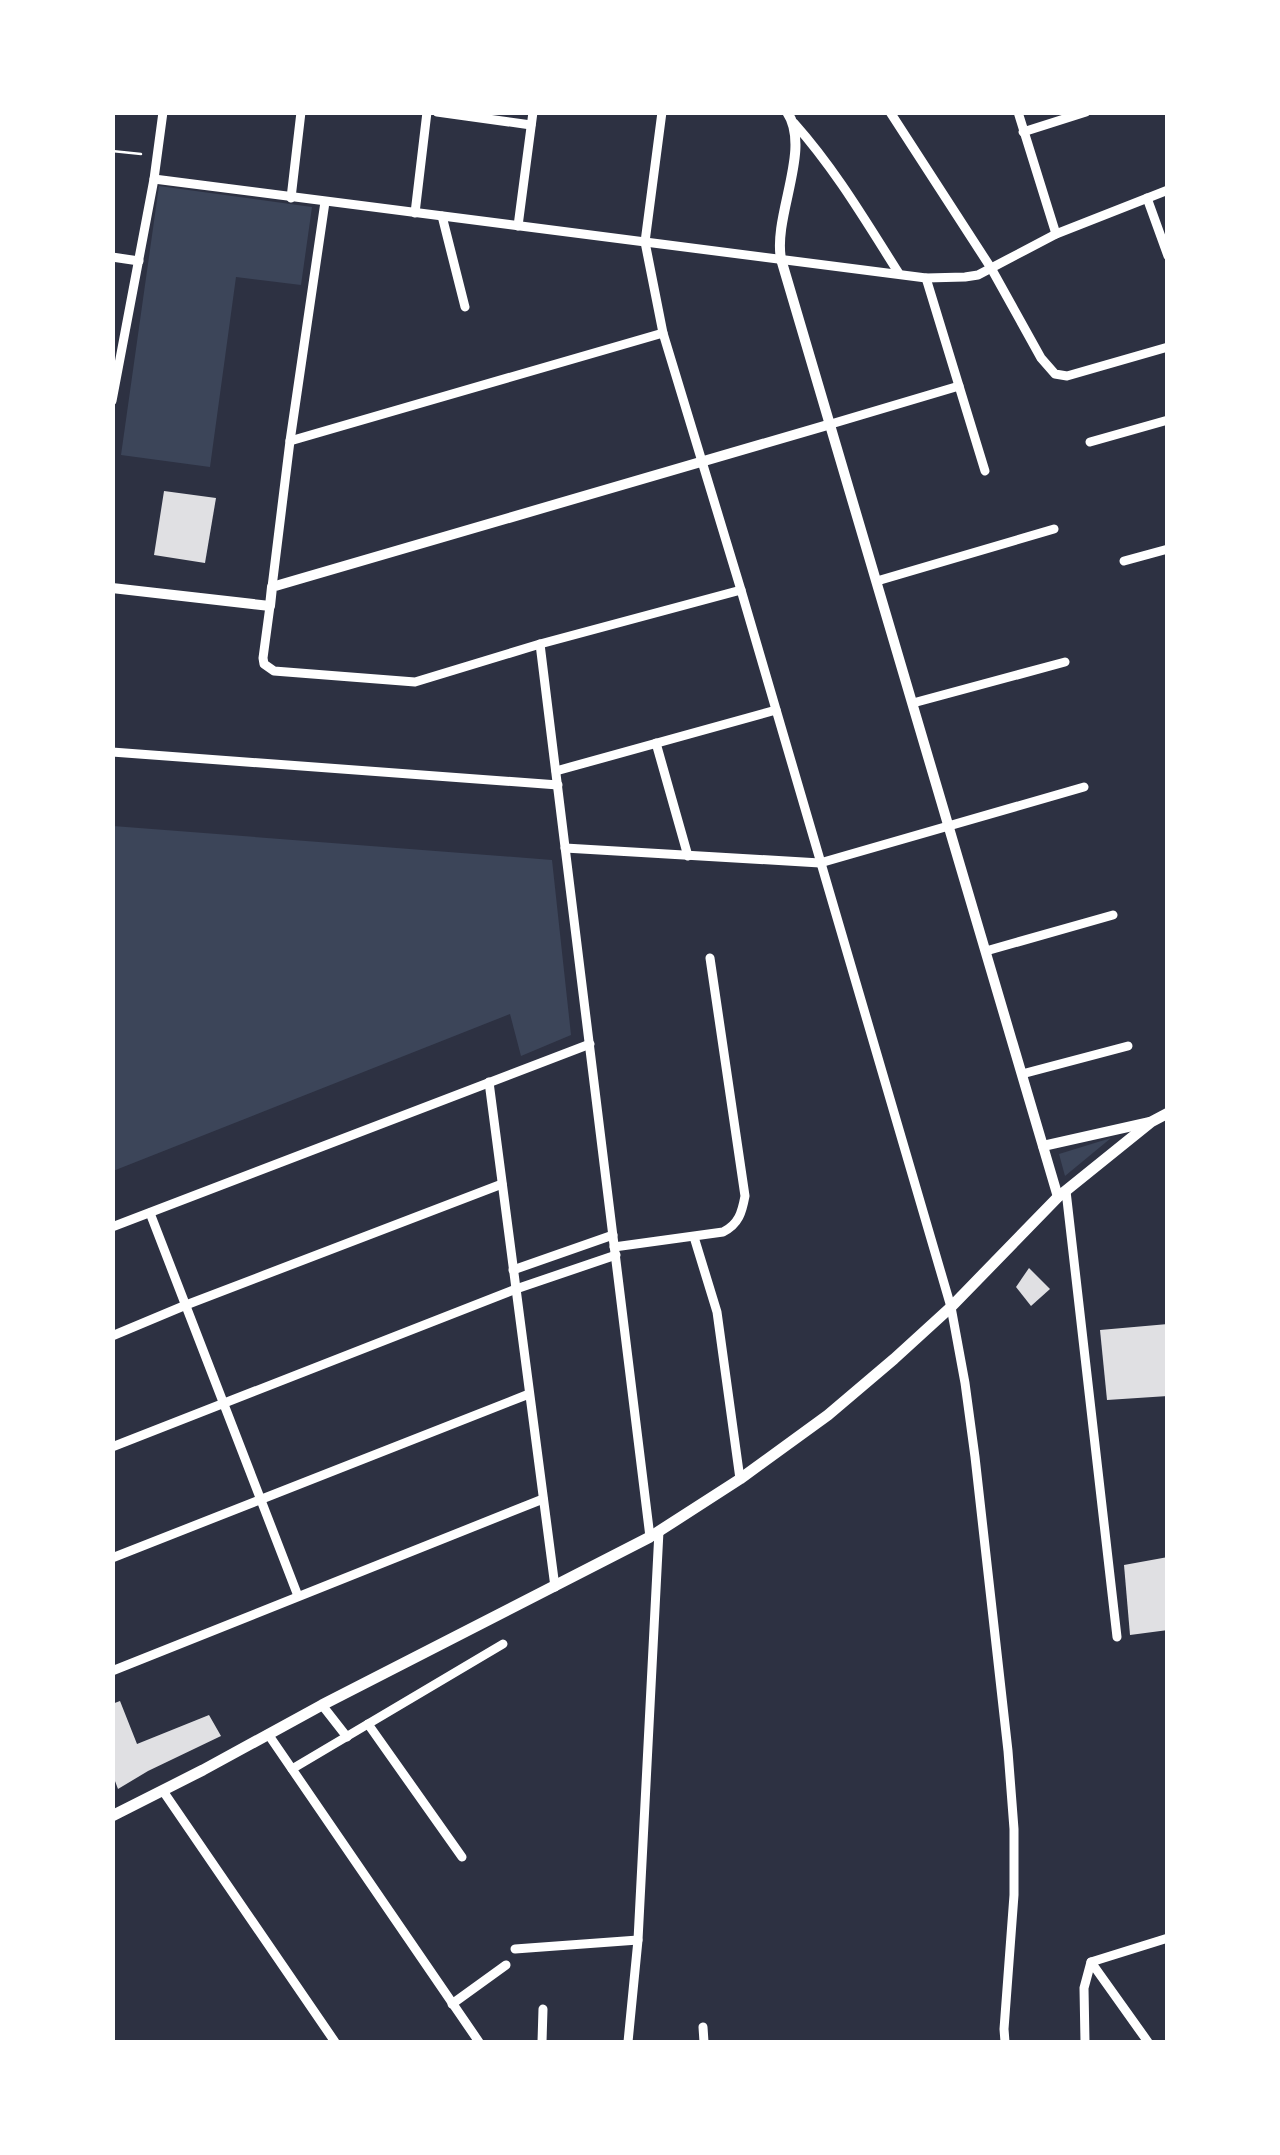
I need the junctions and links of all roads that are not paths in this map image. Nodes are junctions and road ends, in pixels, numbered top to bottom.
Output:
1 (164, 112) edge
2 (301, 112) edge
3 (427, 112) edge
4 (436, 112) edge
5 (532, 112) edge
6 (662, 112) edge
7 (890, 112) edge
8 (1018, 112) edge
9 (1086, 112) edge
10 (790, 118) edge
11 (531, 125) junction
12 (1023, 132) junction
13 (154, 180) junction
14 (1168, 190) edge
15 (291, 198) junction
16 (1146, 198) junction
17 (325, 202) junction
18 (415, 213) junction
19 (442, 216) junction
20 (518, 226) junction
21 (1056, 234) junction
22 (645, 242) junction
23 (1168, 256) edge
24 (112, 257) edge
25 (781, 259) junction
26 (139, 261) junction
27 (991, 268) junction
28 (898, 272) junction
29 (926, 278) junction
30 (465, 307) dead end
31 (663, 333) junction
32 (1168, 346) edge
33 (959, 386) junction
34 (112, 401) edge
35 (1168, 420) edge
36 (831, 424) junction
37 (290, 440) junction
38 (1090, 442) dead end
39 (702, 460) junction
40 (984, 472) dead end
41 (1054, 529) dead end
42 (1168, 549) edge
43 (1124, 560) dead end
44 (877, 581) junction
45 (272, 587) junction
46 (112, 588) edge
47 (741, 590) junction
48 (270, 606) junction
49 (540, 644) junction
50 (1065, 662) dead end
51 (913, 703) junction
52 (776, 710) junction
53 (656, 744) junction
54 (112, 752) edge
55 (556, 771) junction
56 (558, 784) junction
57 (1084, 787) dead end
58 (949, 826) junction
59 (565, 848) junction
60 (688, 856) junction
61 (820, 863) junction
62 (1113, 915) dead end
63 (986, 951) junction
64 (710, 958) dead end
65 (590, 1044) junction
66 (1128, 1046) dead end
67 (1022, 1074) junction
68 (489, 1082) junction
69 (1168, 1113) edge
70 (1151, 1122) junction
71 (1043, 1146) junction
72 (502, 1184) junction
73 (1062, 1194) junction
74 (150, 1212) junction
75 (112, 1226) edge
76 (613, 1235) junction
77 (694, 1237) junction
78 (615, 1251) junction
79 (514, 1270) junction
80 (516, 1290) junction
81 (186, 1305) junction
82 (952, 1307) junction
83 (112, 1336) edge
84 (530, 1394) junction
85 (224, 1402) junction
86 (112, 1448) edge
87 (740, 1479) junction
88 (261, 1498) junction
89 (543, 1500) junction
90 (654, 1534) junction
91 (112, 1558) edge
92 (555, 1587) junction
93 (298, 1596) junction
94 (1117, 1637) dead end
95 (502, 1644) dead end
96 (112, 1670) edge
97 (322, 1705) junction
98 (368, 1724) junction
99 (268, 1734) junction
100 (347, 1737) junction
101 (292, 1769) junction
102 (163, 1791) junction
103 (112, 1816) edge
104 (462, 1857) dead end
105 (1168, 1938) edge
106 (638, 1940) junction
107 (515, 1949) dead end
108 (1091, 1962) junction
109 (506, 1965) dead end
110 (452, 2004) junction
111 (543, 2009) dead end
112 (702, 2027) dead end
113 (336, 2042) edge
114 (478, 2042) edge
115 (542, 2042) edge
116 (628, 2042) edge
117 (704, 2042) edge
118 (1005, 2042) edge
119 (1085, 2042) edge
120 (1148, 2042) edge

1 - 13 street
2 - 15 street
3 - 18 street
4 - 11 street
5 - 11 street
6 - 22 street
7 - 27 street
8 - 12 street
9 - 12 street
10 - 25 street
10 - 28 street
11 - 20 street
12 - 21 street
13 - 15 street
13 - 26 street
14 - 16 street
15 - 17 street
16 - 21 street
16 - 23 street
17 - 18 street
17 - 37 street
18 - 19 street
19 - 20 street
19 - 30 street
20 - 22 street
21 - 27 street
22 - 25 street
22 - 31 street
24 - 26 street
25 - 28 street
25 - 36 street
26 - 34 street
27 - 29 street
27 - 32 street
28 - 29 street
29 - 33 street
31 - 37 street
31 - 39 street
33 - 36 street
33 - 40 street
35 - 38 street
36 - 39 street
36 - 44 street
37 - 45 street
39 - 45 street
39 - 47 street
41 - 44 street
42 - 43 street
44 - 51 street
45 - 48 street
46 - 48 street
47 - 49 street
47 - 52 street
48 - 49 street
49 - 55 street
50 - 51 street
51 - 58 street
52 - 53 street
52 - 61 street
53 - 55 street
53 - 60 street
54 - 56 street
55 - 56 street
56 - 59 street
57 - 58 street
58 - 61 street
58 - 63 street
59 - 60 street
59 - 65 street
60 - 61 street
61 - 82 street
62 - 63 street
63 - 67 street
64 - 77 street
65 - 68 street
65 - 76 street
66 - 67 street
67 - 71 street
68 - 72 street
68 - 74 street
69 - 70 main road
70 - 71 street
70 - 73 main road
71 - 73 street
72 - 79 street
72 - 81 street
73 - 82 main road
73 - 94 street
74 - 75 street
74 - 81 street
76 - 78 street
76 - 79 street
77 - 78 street
77 - 87 street
78 - 80 street
78 - 90 street
79 - 80 street
80 - 84 street
80 - 85 street
81 - 83 street
81 - 85 street
82 - 87 main road
82 - 118 street
84 - 88 street
84 - 89 street
85 - 86 street
85 - 88 street
87 - 90 main road
88 - 91 street
88 - 93 street
89 - 92 street
89 - 93 street
90 - 92 main road
90 - 106 street
92 - 97 main road
93 - 96 street
95 - 98 street
97 - 99 main road
97 - 100 street
98 - 100 street
98 - 104 street
99 - 101 street
99 - 102 main road
100 - 101 street
101 - 110 street
102 - 103 main road
102 - 113 street
105 - 108 street
106 - 107 street
106 - 116 street
108 - 119 street
108 - 120 street
109 - 110 street
110 - 114 street
111 - 115 street
112 - 117 street

